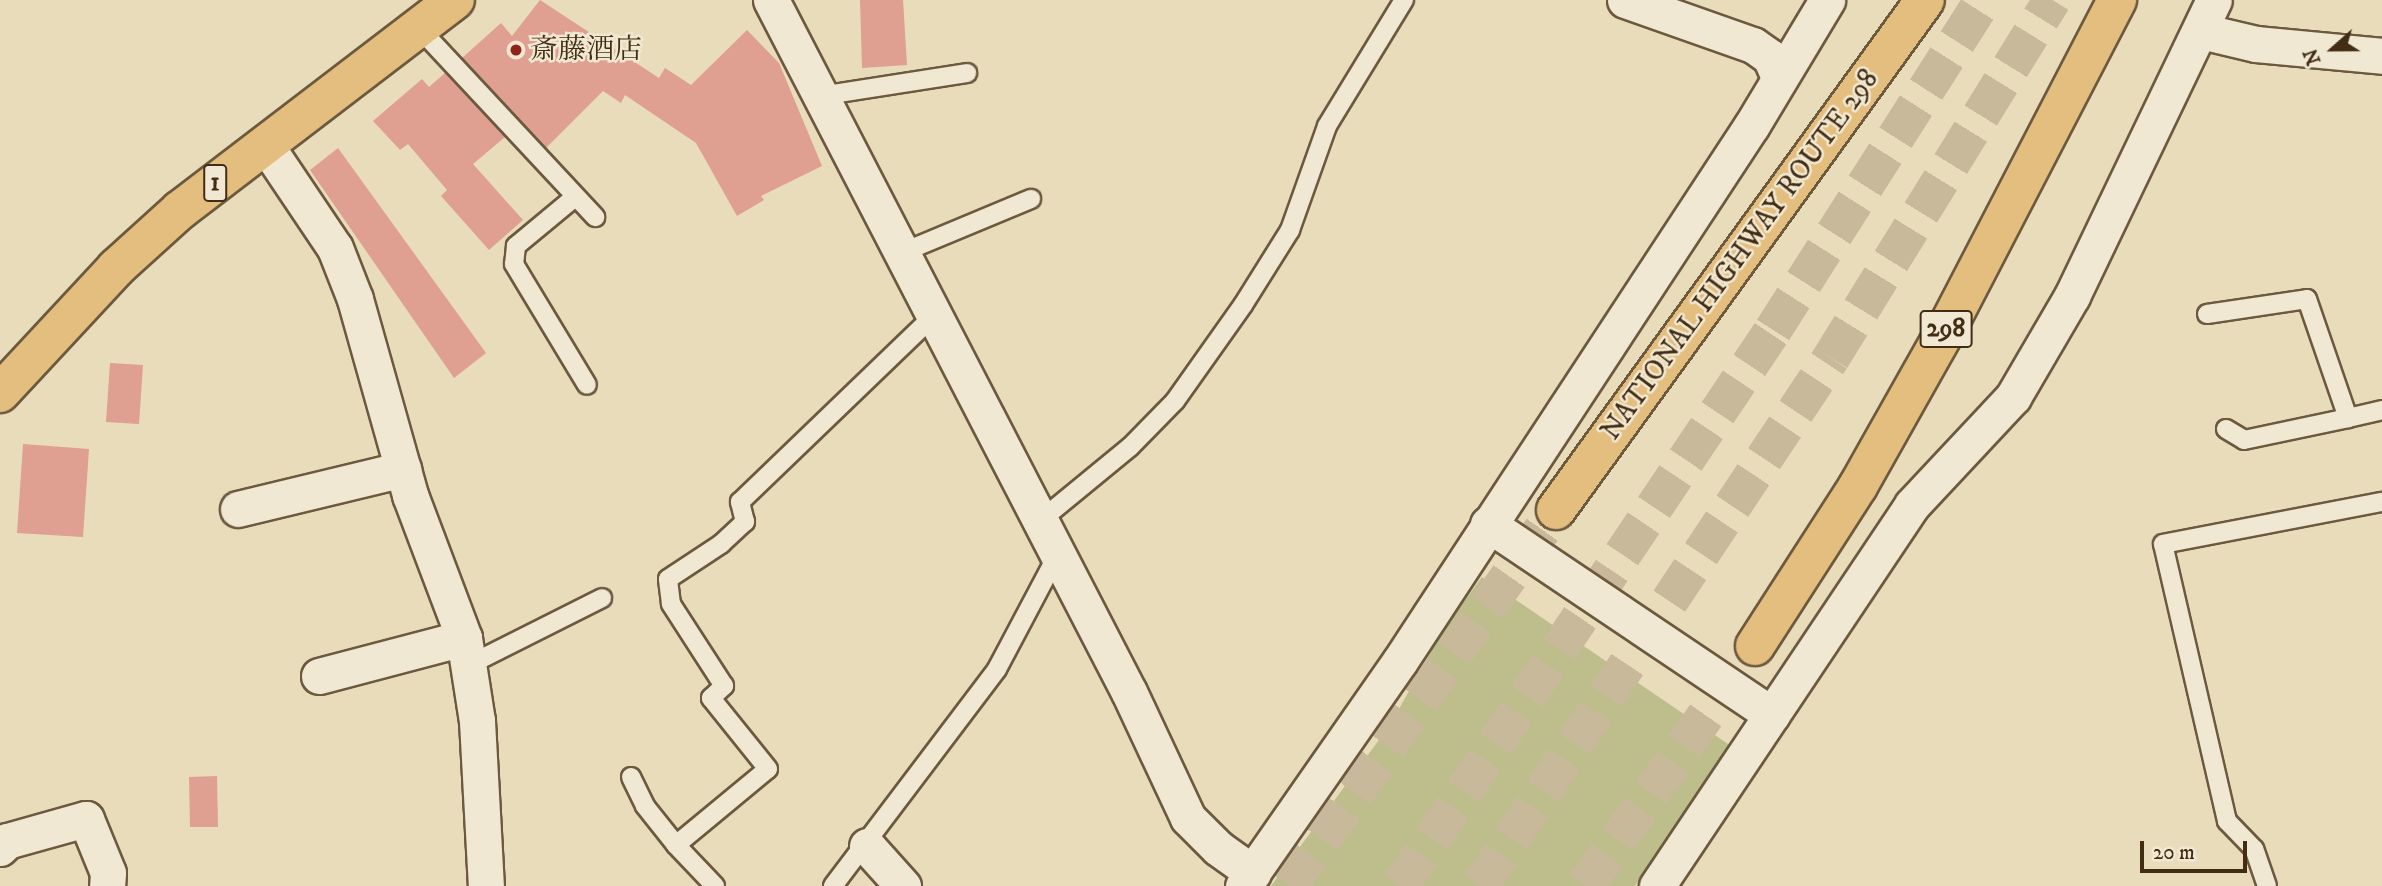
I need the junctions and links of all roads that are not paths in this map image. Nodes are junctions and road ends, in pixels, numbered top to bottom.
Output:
1 (455, 0) edge
2 (771, 0) edge
3 (1404, 0) edge
4 (1625, 0) edge
5 (1827, 0) edge
6 (1925, 0) edge
7 (2117, 0) edge
8 (2208, 15) edge
9 (418, 27) junction
10 (2382, 56) edge
11 (967, 73) dead end
12 (1779, 77) junction
13 (820, 96) junction
14 (265, 144) junction
15 (575, 197) junction
16 (1031, 200) dead end
17 (595, 217) dead end
18 (901, 253) junction
19 (2207, 314) dead end
20 (933, 316) junction
21 (587, 385) dead end
22 (0, 393) edge
23 (2382, 410) edge
24 (2348, 418) junction
25 (2226, 429) dead end
26 (403, 469) junction
27 (2382, 502) edge
28 (238, 509) dead end
29 (1556, 510) tunnel mouth
30 (1041, 520) junction
31 (1488, 524) junction
32 (1058, 554) junction
33 (602, 598) dead end
34 (1755, 646) tunnel mouth
35 (466, 652) junction
36 (319, 676) dead end
37 (1772, 715) junction
38 (631, 777) dead end
39 (676, 845) junction
40 (867, 846) junction
41 (0, 848) edge
42 (1248, 879) edge
43 (107, 886) edge
44 (486, 886) edge
45 (715, 886) edge
46 (833, 886) edge
47 (903, 886) edge
48 (1657, 886) edge
49 (2267, 886) edge

1 - 9 main road, 1
2 - 13 street
3 - 30 lane
4 - 12 street
5 - 12 street
6 - 29 main road, NATIONAL HIGHWAY ROUTE 298
7 - 34 main road, 298
8 - 10 street
8 - 37 street
9 - 14 main road, 1
9 - 15 lane
11 - 13 lane
12 - 31 street
13 - 18 street
14 - 22 main road, 1
14 - 26 street
15 - 17 lane
15 - 21 lane
16 - 18 lane
18 - 20 street
19 - 24 lane
20 - 30 street
20 - 39 lane
23 - 24 lane
24 - 25 lane
26 - 28 street
26 - 35 street
27 - 49 lane
30 - 32 street
31 - 37 street
31 - 42 street
32 - 40 lane
32 - 42 street
33 - 35 lane
35 - 36 street
35 - 44 street
37 - 48 street
38 - 39 lane
39 - 45 lane
40 - 46 lane
40 - 47 street
41 - 43 street

